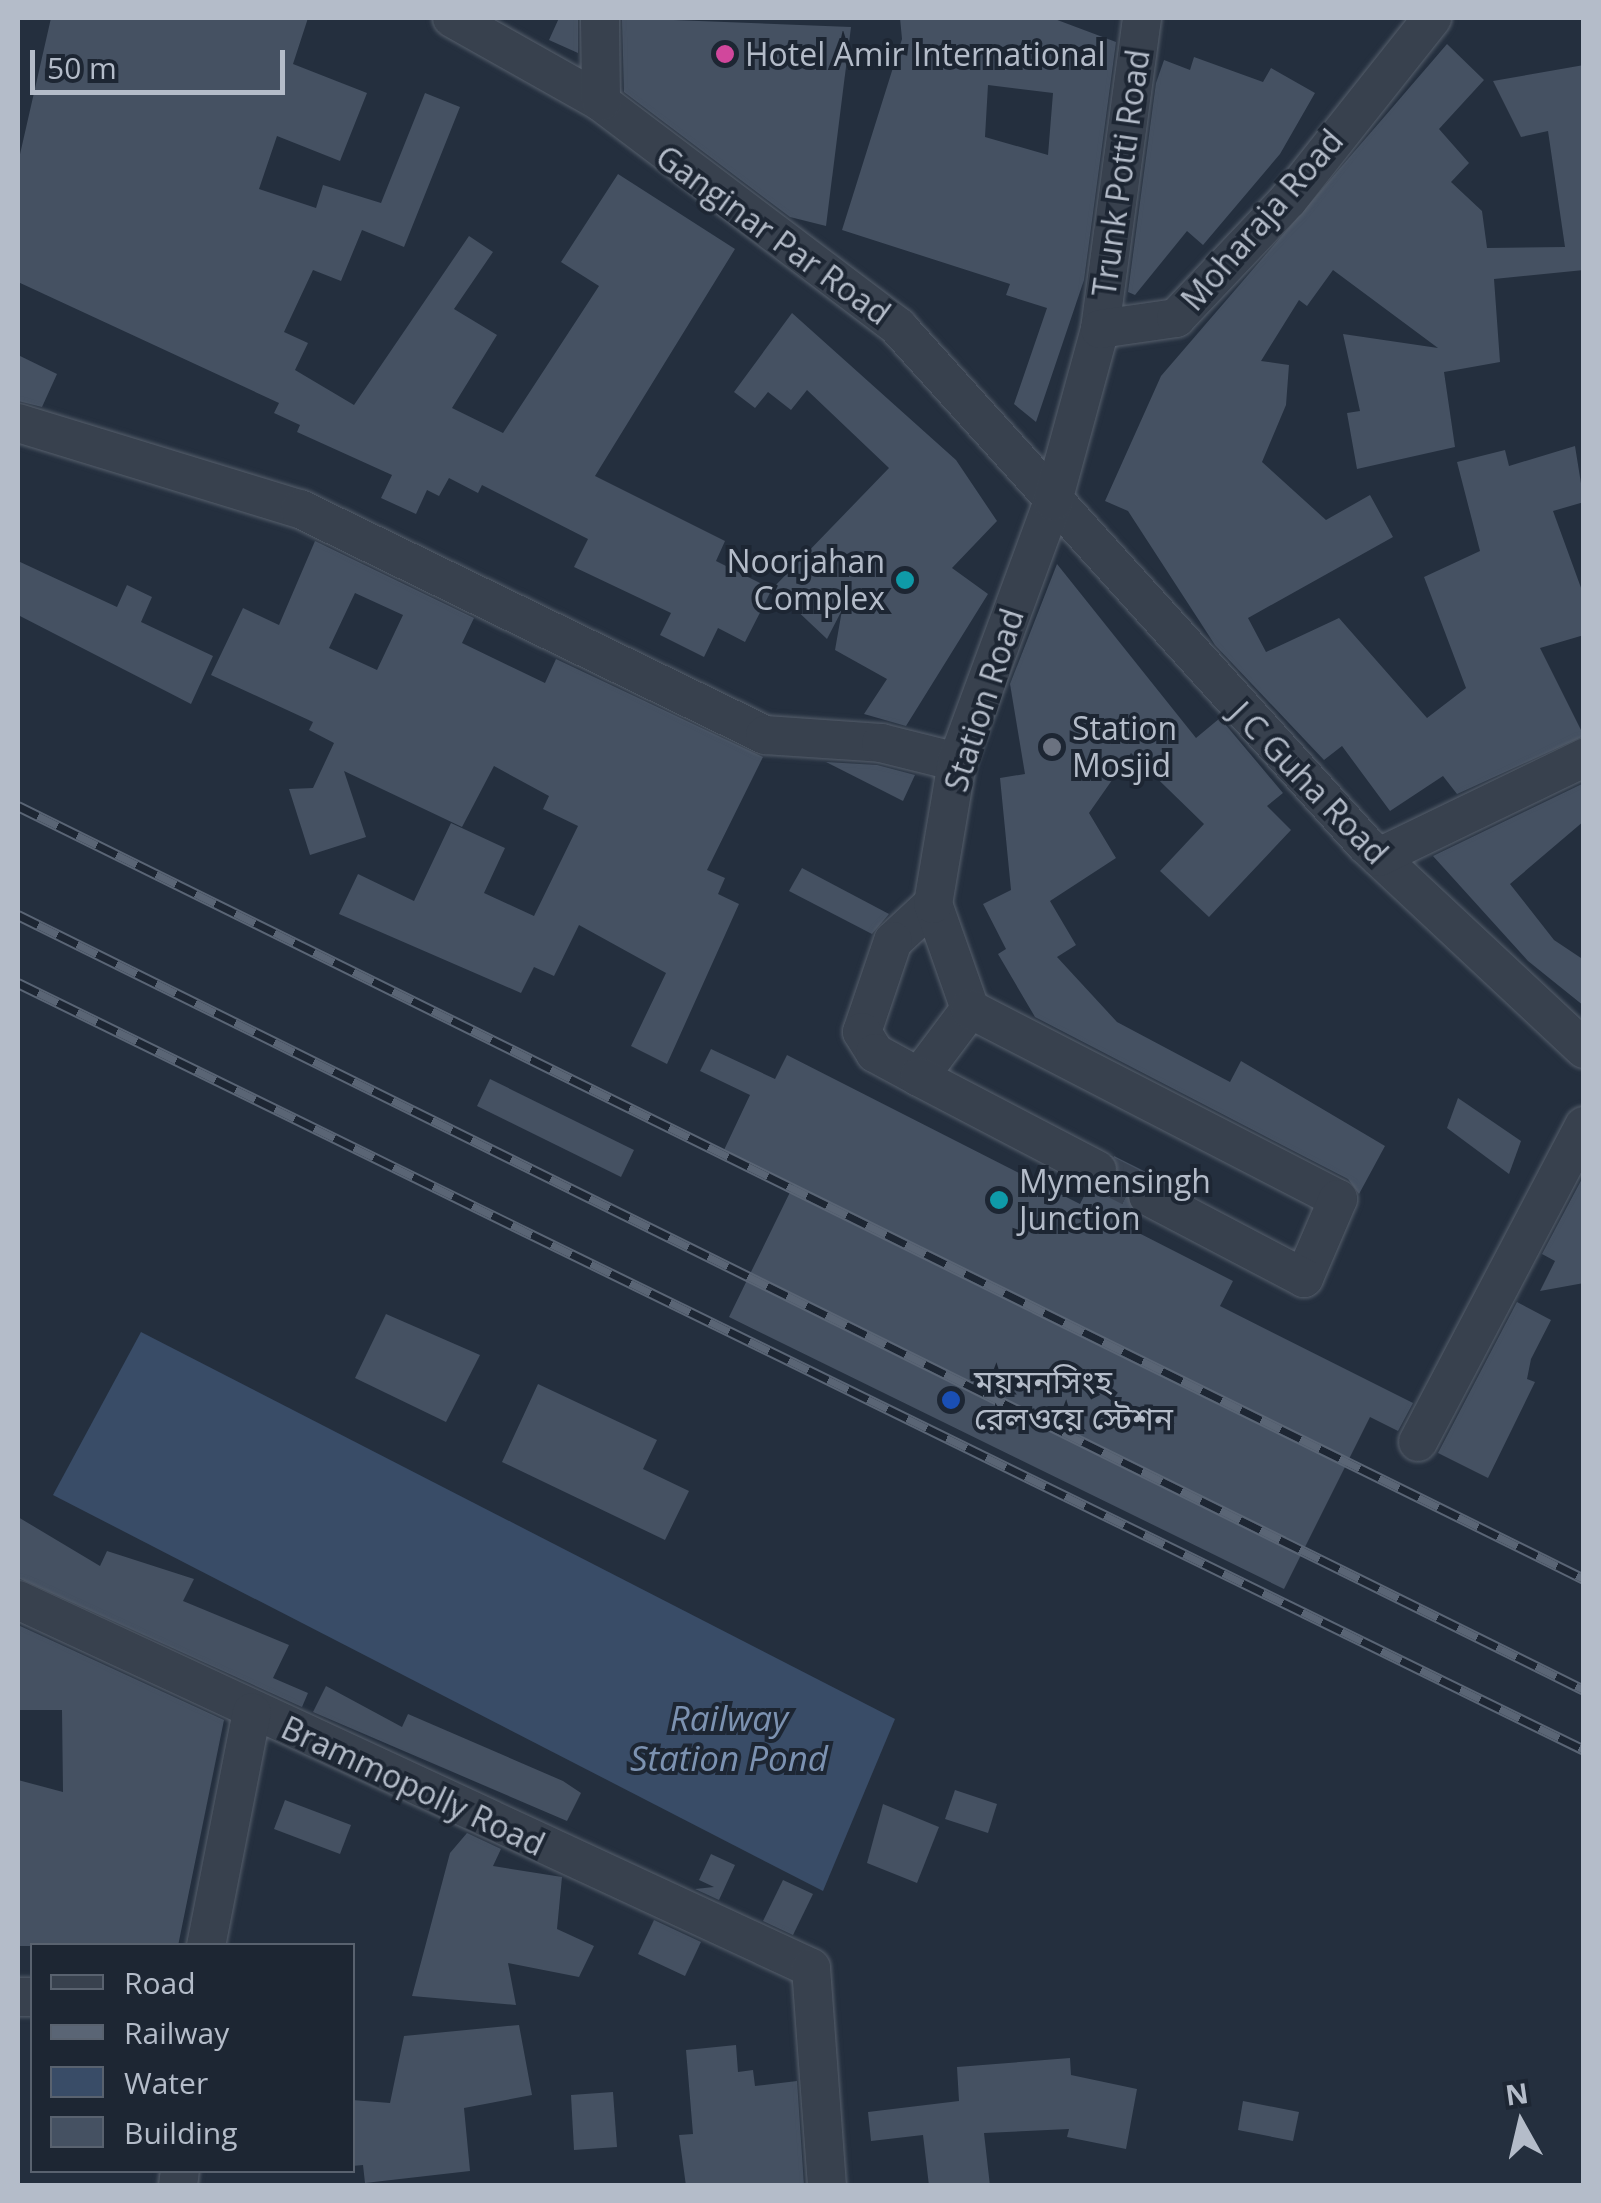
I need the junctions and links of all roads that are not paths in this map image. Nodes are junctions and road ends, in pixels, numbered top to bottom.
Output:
1 (452, 18) edge
2 (600, 18) edge
3 (1142, 18) edge
4 (1432, 18) edge
5 (601, 102) junction
6 (1100, 329) junction
7 (18, 423) edge
8 (1053, 501) junction
9 (1584, 758) edge
10 (956, 762) junction
11 (1379, 856) junction
12 (933, 904) junction
13 (970, 1009) junction
14 (1584, 1049) edge
15 (919, 1077) junction
16 (1584, 1126) edge
17 (1097, 1170) tunnel mouth
18 (1148, 1196) tunnel mouth
19 (1418, 1442) dead end
20 (18, 1600) edge
21 (252, 1712) junction
22 (207, 1943) edge
23 (827, 2186) edge

1 - 5 street, Ganginar Par Road
2 - 5 street
3 - 6 street, Trunk Potti Road
4 - 6 street, Moharaja Road
5 - 8 street, Ganginar Par Road
6 - 8 street
7 - 10 street
8 - 10 street, Station Road
8 - 11 street, J C Guha Road
9 - 11 street
10 - 12 street, Station Road
11 - 14 street, J C Guha Road
12 - 13 street, Station Road
12 - 15 street
13 - 15 street
13 - 18 street
15 - 17 street
16 - 19 street
20 - 21 street, Brammopolly Road
21 - 22 street
21 - 23 street, Brammopolly Road

